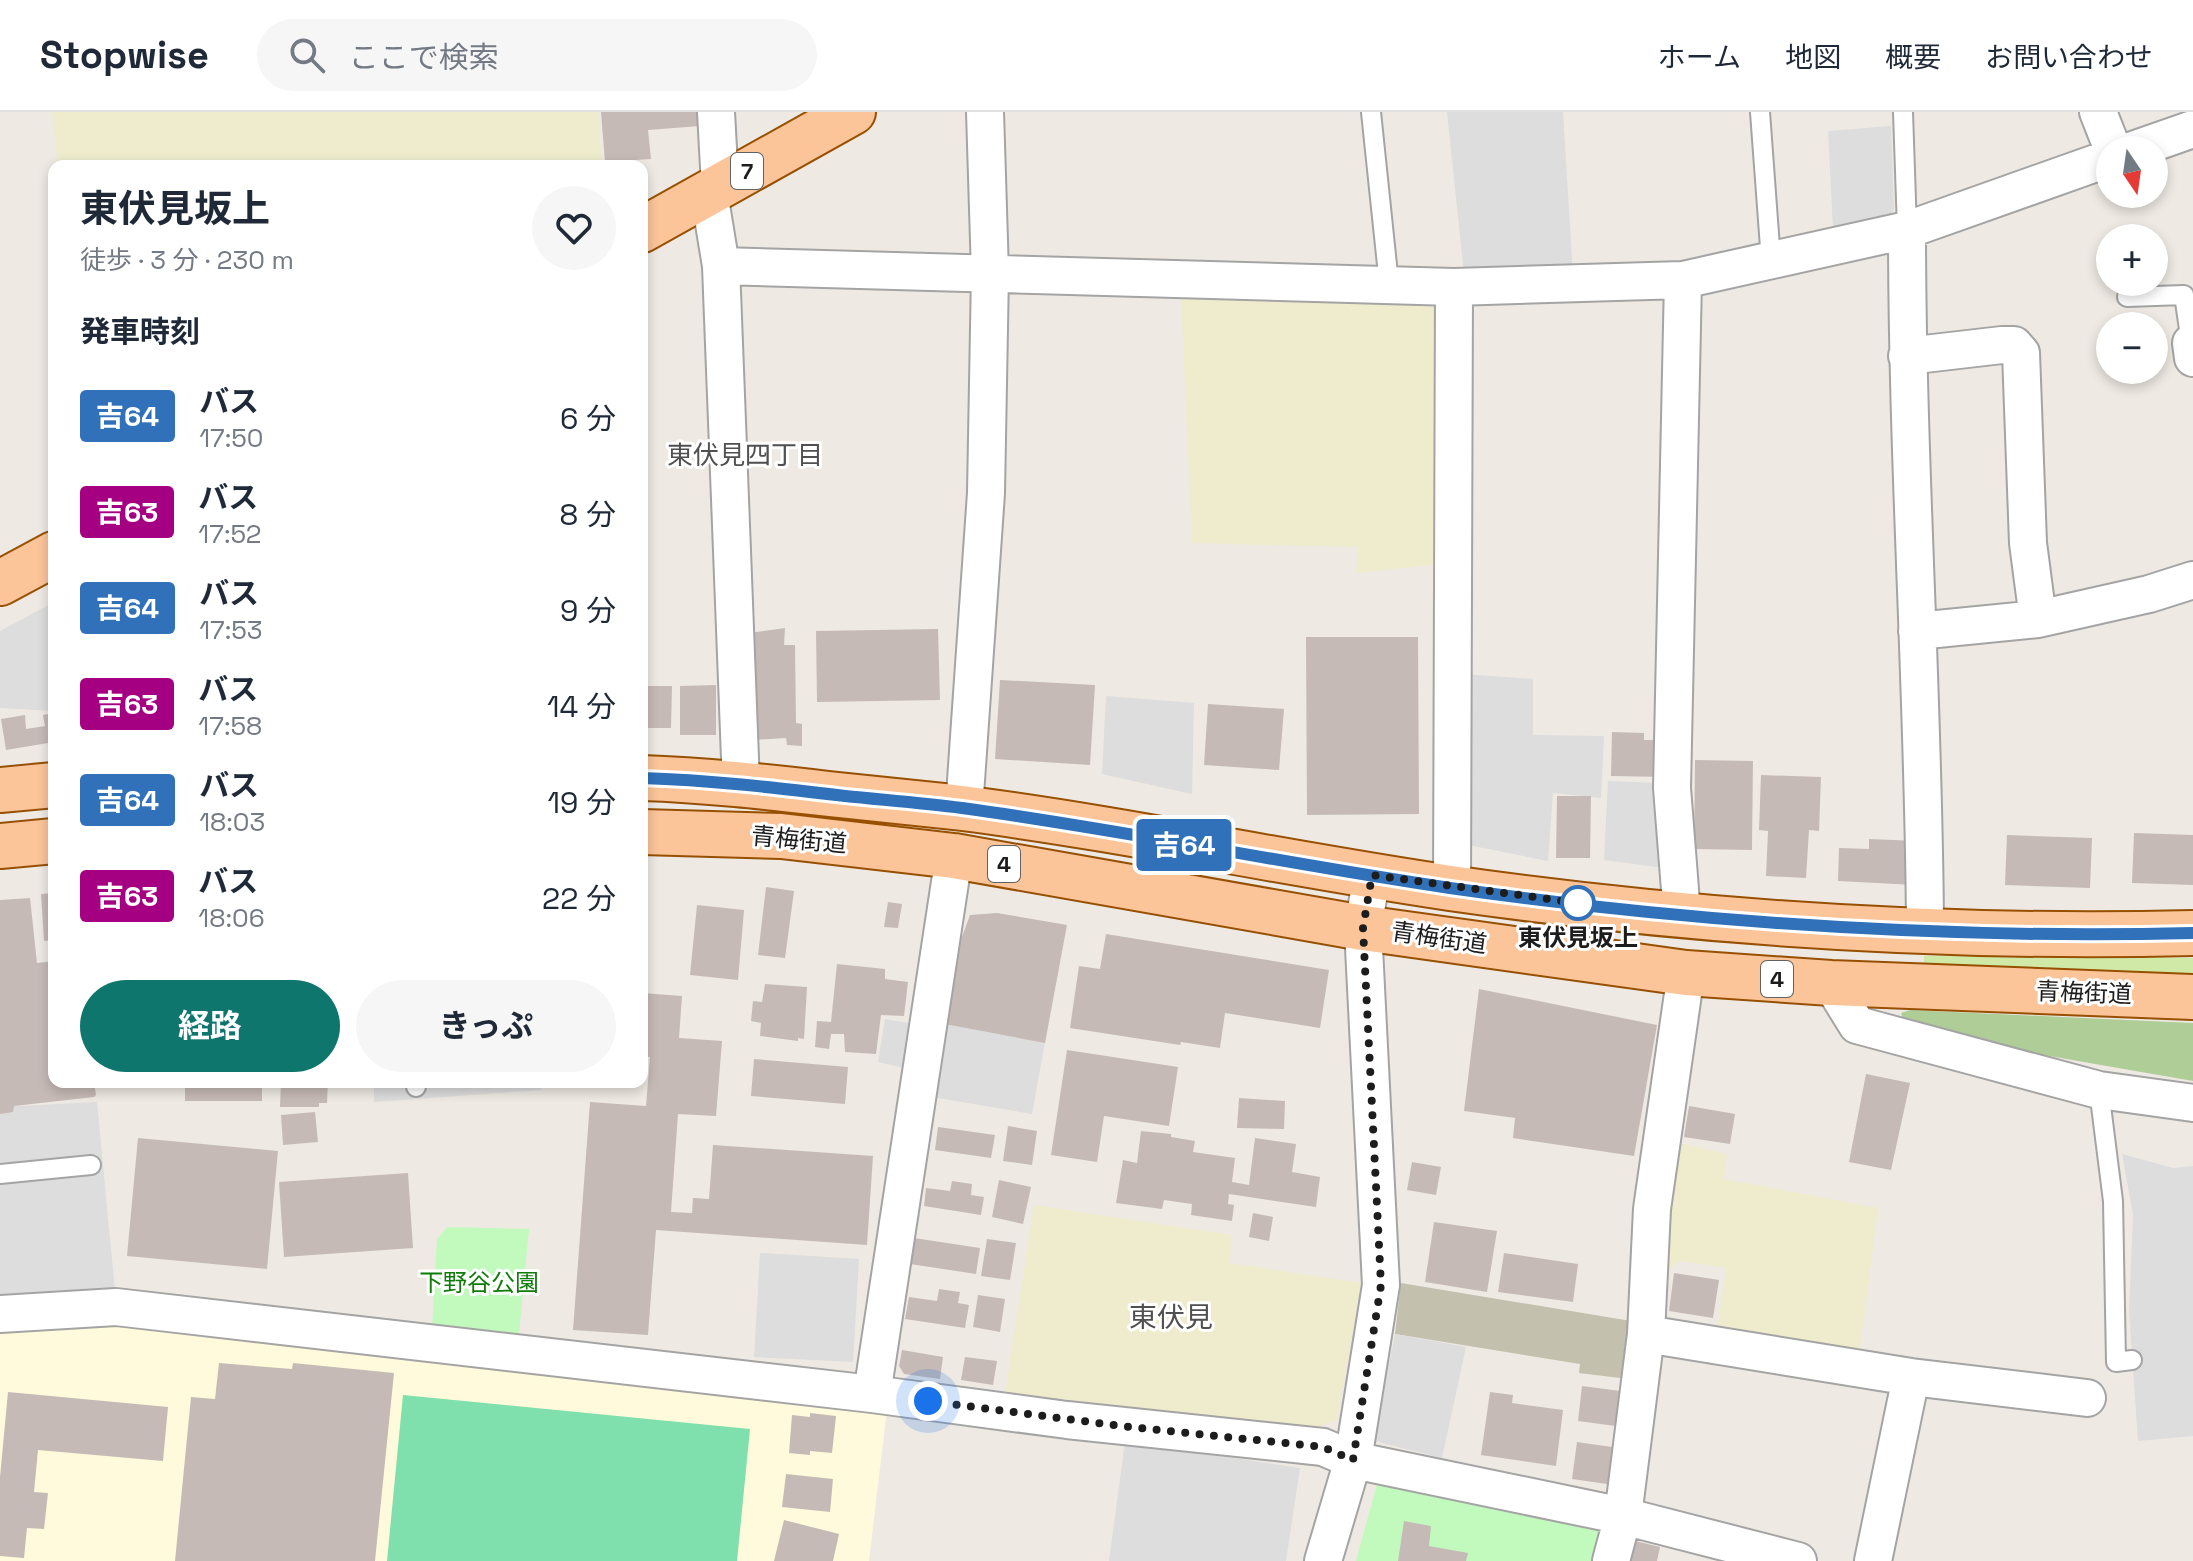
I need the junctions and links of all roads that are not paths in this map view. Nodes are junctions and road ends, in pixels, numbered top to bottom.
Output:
1 (716, 112) edge
2 (853, 112) edge
3 (985, 112) edge
4 (1371, 112) edge
5 (1760, 112) edge
6 (1903, 112) edge
7 (2098, 112) edge
8 (2193, 129) edge
9 (2107, 136) edge
10 (2168, 138) edge
11 (2096, 163) edge
12 (714, 190) junction
13 (648, 227) edge
14 (1907, 230) junction
15 (1771, 261) junction
16 (721, 266) junction
17 (990, 273) junction
18 (1683, 280) junction
19 (1389, 284) junction
20 (1454, 287) junction
21 (2127, 297) dead end
22 (2192, 348) edge
23 (1907, 356) junction
24 (48, 557) edge
25 (2193, 580) edge
26 (0, 583) edge
27 (2038, 619) junction
28 (1917, 631) junction
29 (648, 778) edge
30 (741, 784) junction
31 (48, 786) edge
32 (0, 790) edge
33 (964, 809) junction
34 (648, 832) edge
35 (48, 842) edge
36 (0, 846) edge
37 (954, 856) junction
38 (1372, 875) junction
39 (1452, 888) junction
40 (1682, 915) junction
41 (1363, 928) junction
42 (1925, 930) junction
43 (2193, 933) edge
44 (1686, 973) junction
45 (1831, 983) junction
46 (2193, 997) edge
47 (2099, 1090) junction
48 (2193, 1103) edge
49 (91, 1165) dead end
50 (0, 1174) edge
51 (0, 1314) edge
52 (1646, 1334) junction
53 (2132, 1360) dead end
54 (1911, 1377) junction
55 (872, 1394) junction
56 (2087, 1398) dead end
57 (1353, 1460) junction
58 (1623, 1516) junction
59 (1323, 1561) edge
60 (1611, 1561) edge
61 (1798, 1561) edge
62 (1873, 1561) edge

1 - 12 street
2 - 12 main road, 7
3 - 17 street
4 - 19 lane
5 - 15 lane
6 - 14 lane
7 - 9 street
8 - 10 street
11 - 14 street
12 - 13 main road, 7
12 - 16 street
14 - 15 street
14 - 23 street
15 - 18 street
16 - 17 street
16 - 30 street
17 - 19 street
17 - 33 street
18 - 20 street
18 - 40 street
19 - 20 street
20 - 39 street
21 - 22 lane
23 - 27 street
23 - 28 street
24 - 26 main road
25 - 27 street
27 - 28 street
28 - 42 street
29 - 30 main road, 青梅街道 / 4
30 - 33 main road, 青梅街道 / 4
31 - 32 main road
33 - 38 main road, 青梅街道 / 4
34 - 37 main road, 青梅街道 / 4
35 - 36 main road
37 - 41 main road, 青梅街道 / 4
37 - 55 street
38 - 39 main road, 青梅街道 / 4
38 - 41 street
39 - 40 main road, 青梅街道 / 4
40 - 42 main road, 青梅街道 / 4
41 - 44 main road, 青梅街道 / 4
41 - 57 street
42 - 43 main road, 青梅街道 / 4
44 - 45 main road, 青梅街道 / 4
44 - 52 street
45 - 46 main road, 青梅街道 / 4
45 - 47 street
47 - 48 street
47 - 53 lane
49 - 50 lane
51 - 55 street
52 - 54 street
52 - 58 street
54 - 56 street
54 - 62 street
55 - 57 street
57 - 58 street
57 - 59 street
58 - 60 street
58 - 61 street

